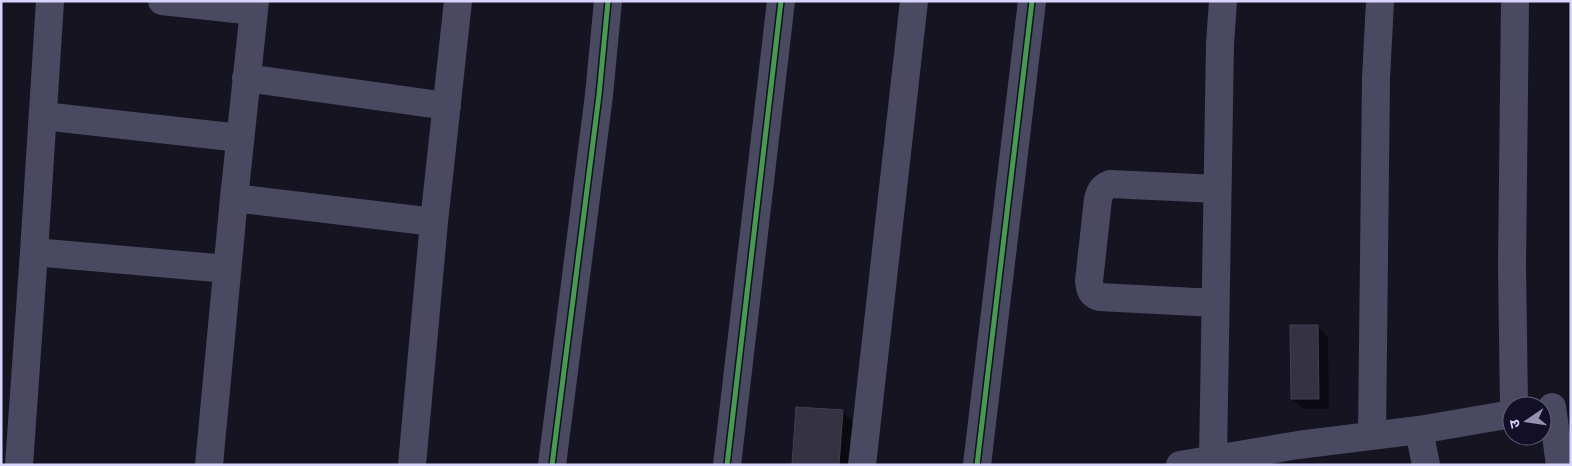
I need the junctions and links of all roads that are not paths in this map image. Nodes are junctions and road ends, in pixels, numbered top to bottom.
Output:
1 (50, 1) edge
2 (162, 1) edge
3 (458, 1) edge
4 (608, 1) edge
5 (781, 1) edge
6 (914, 1) edge
7 (1032, 1) edge
8 (1223, 1) edge
9 (1380, 1) edge
10 (1515, 1) edge
11 (254, 6) edge
12 (246, 78) junction
13 (447, 106) junction
14 (43, 116) junction
15 (240, 138) junction
16 (1217, 189) junction
17 (234, 198) junction
18 (434, 222) junction
19 (34, 252) junction
20 (227, 269) junction
21 (1215, 303) junction
22 (1514, 396) edge
23 (1555, 406) edge
24 (1502, 416) edge
25 (1419, 430) junction
26 (1372, 436) junction
27 (1300, 455) edge
28 (1212, 459) junction
29 (18, 465) edge
30 (209, 465) edge
31 (412, 465) edge
32 (552, 465) edge
33 (727, 465) edge
34 (862, 465) edge
35 (977, 465) edge
36 (1180, 465) edge
37 (1426, 465) edge
38 (1560, 465) edge

1 - 14 street
2 - 11 street
3 - 13 street
4 - 32 street
5 - 33 street
6 - 34 street
7 - 35 street
8 - 16 street
9 - 26 street
10 - 22 street
11 - 12 street
12 - 13 street
12 - 15 street
13 - 18 street
14 - 15 street
14 - 19 street
15 - 17 street
16 - 21 street
16 - 21 street
17 - 18 street
17 - 20 street
18 - 31 street
19 - 20 street
19 - 29 street
20 - 30 street
21 - 28 street
23 - 38 street
24 - 25 street
25 - 26 street
25 - 37 street
26 - 27 street
27 - 28 street
28 - 36 street

